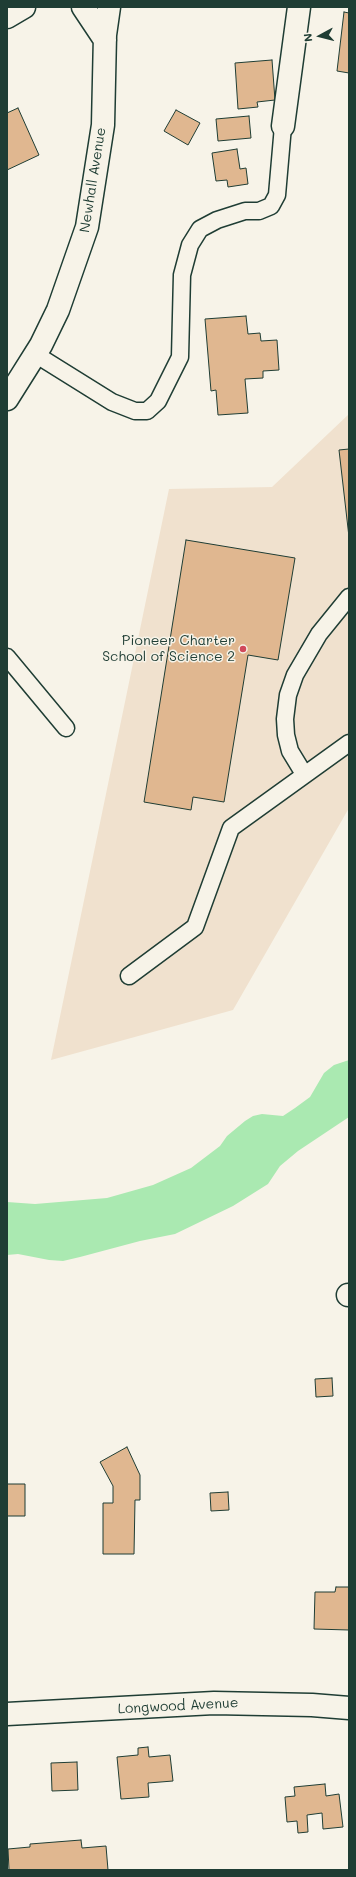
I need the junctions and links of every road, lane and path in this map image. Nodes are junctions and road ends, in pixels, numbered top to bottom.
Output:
1 (24, 7) edge
2 (83, 7) edge
3 (109, 7) edge
4 (299, 7) edge
5 (7, 17) edge
6 (105, 40) junction
7 (283, 126) joint
8 (36, 354) junction
9 (7, 399) edge
10 (349, 597) edge
11 (7, 657) edge
12 (66, 728) dead end
13 (346, 747) edge
14 (304, 774) junction
15 (129, 976) dead end
16 (349, 1708) edge
17 (7, 1714) edge

1 - 5 street
2 - 6 street
3 - 6 street, Newhall Avenue
4 - 7 street
6 - 8 street, Newhall Avenue
7 - 8 lane
8 - 9 street, Newhall Avenue
10 - 14 lane
11 - 12 lane
13 - 14 lane
14 - 15 lane
16 - 17 street, Longwood Avenue

